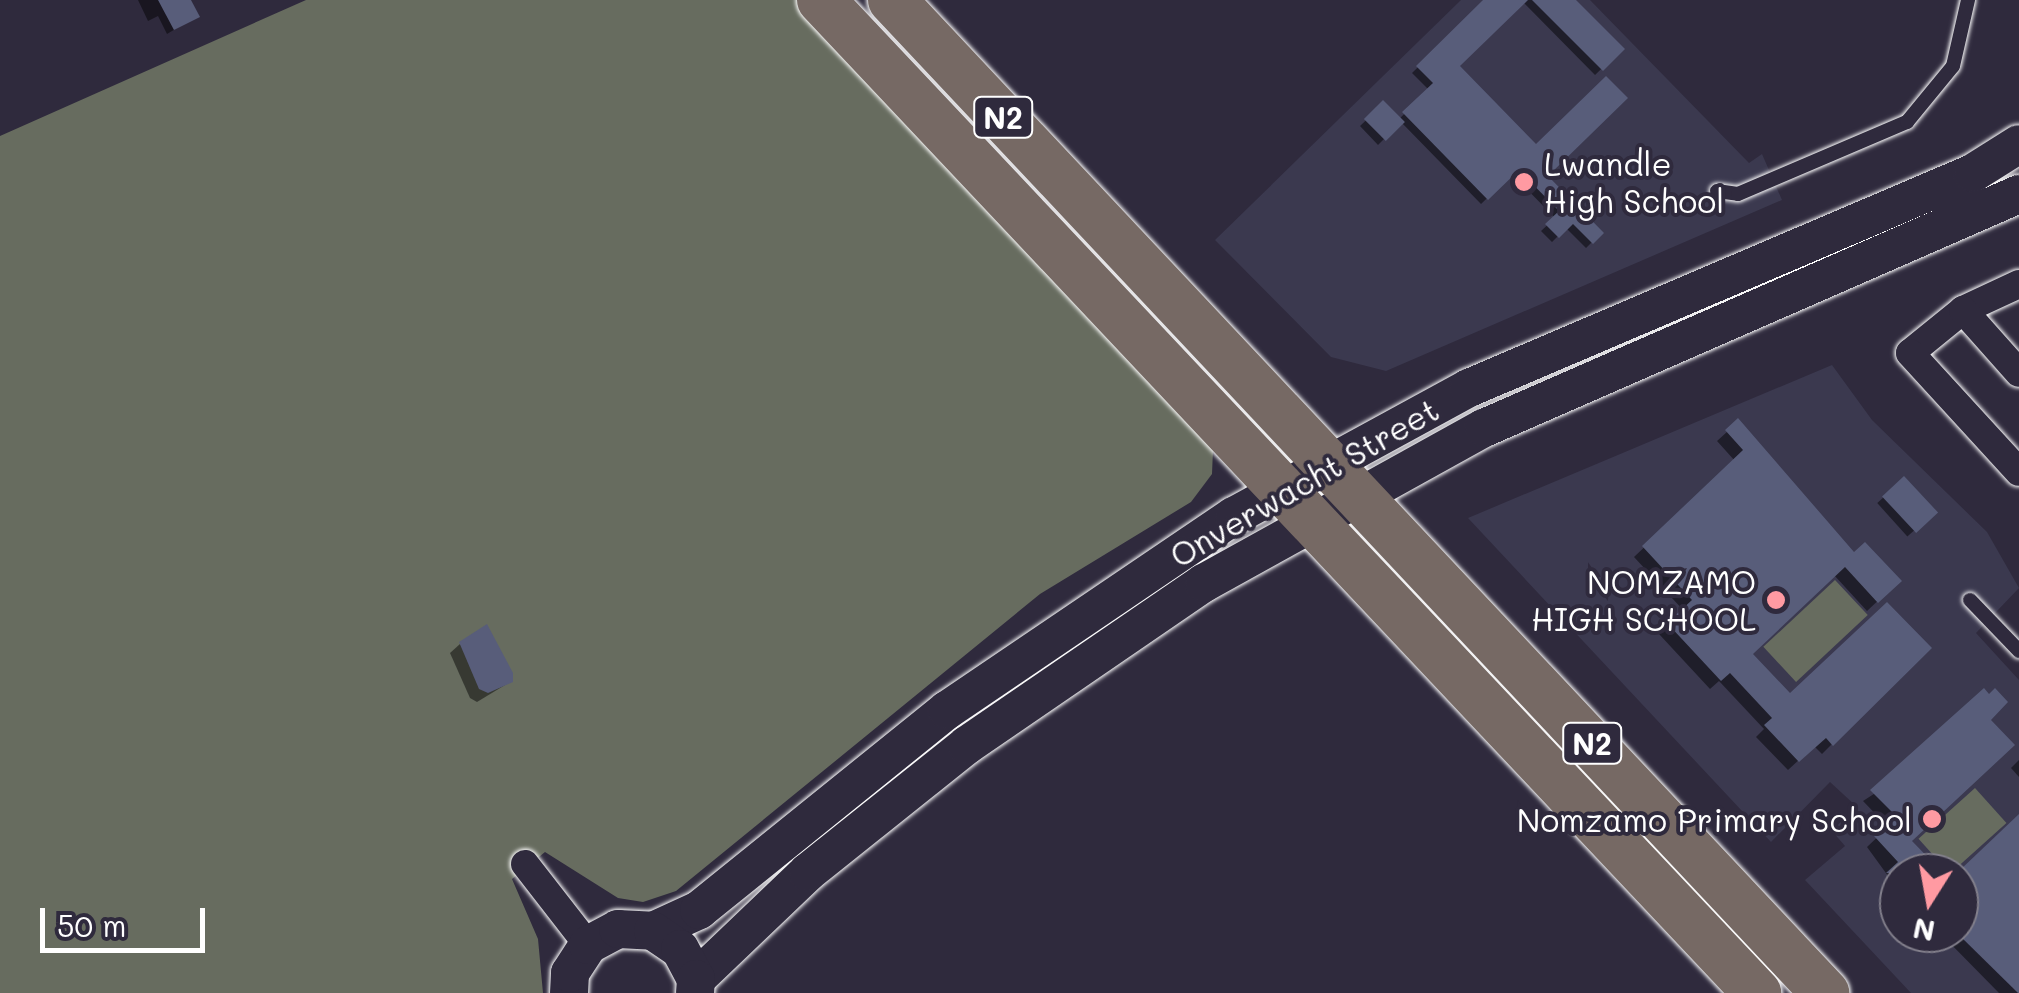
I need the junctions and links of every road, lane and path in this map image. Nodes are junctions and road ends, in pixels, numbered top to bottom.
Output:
1 (821, 0) edge
2 (892, 0) edge
3 (1968, 0) edge
4 (2019, 144) edge
5 (1717, 191) dead end
6 (2018, 197) edge
7 (2019, 284) edge
8 (1963, 310) junction
9 (2019, 373) edge
10 (2019, 472) edge
11 (1346, 479) junction
12 (1300, 504) junction
13 (1970, 600) dead end
14 (2019, 651) edge
15 (526, 864) dead end
16 (654, 931) junction
17 (588, 945) junction
18 (696, 986) edge
19 (568, 993) edge
20 (1758, 993) edge
21 (1825, 993) edge

1 - 12 highway, N2
2 - 11 highway, N2
3 - 5 lane
4 - 11 street, Onverwacht Street
6 - 11 street, Onverwacht Street
7 - 8 street
8 - 9 street
8 - 10 street
11 - 12 street, Onverwacht Street
11 - 21 highway, N2
12 - 16 street, Onverwacht Street
12 - 18 street, Onverwacht Street
12 - 20 highway, N2
13 - 14 lane
15 - 17 street
16 - 17 street, Onverwacht Street
16 - 18 street
17 - 19 street

